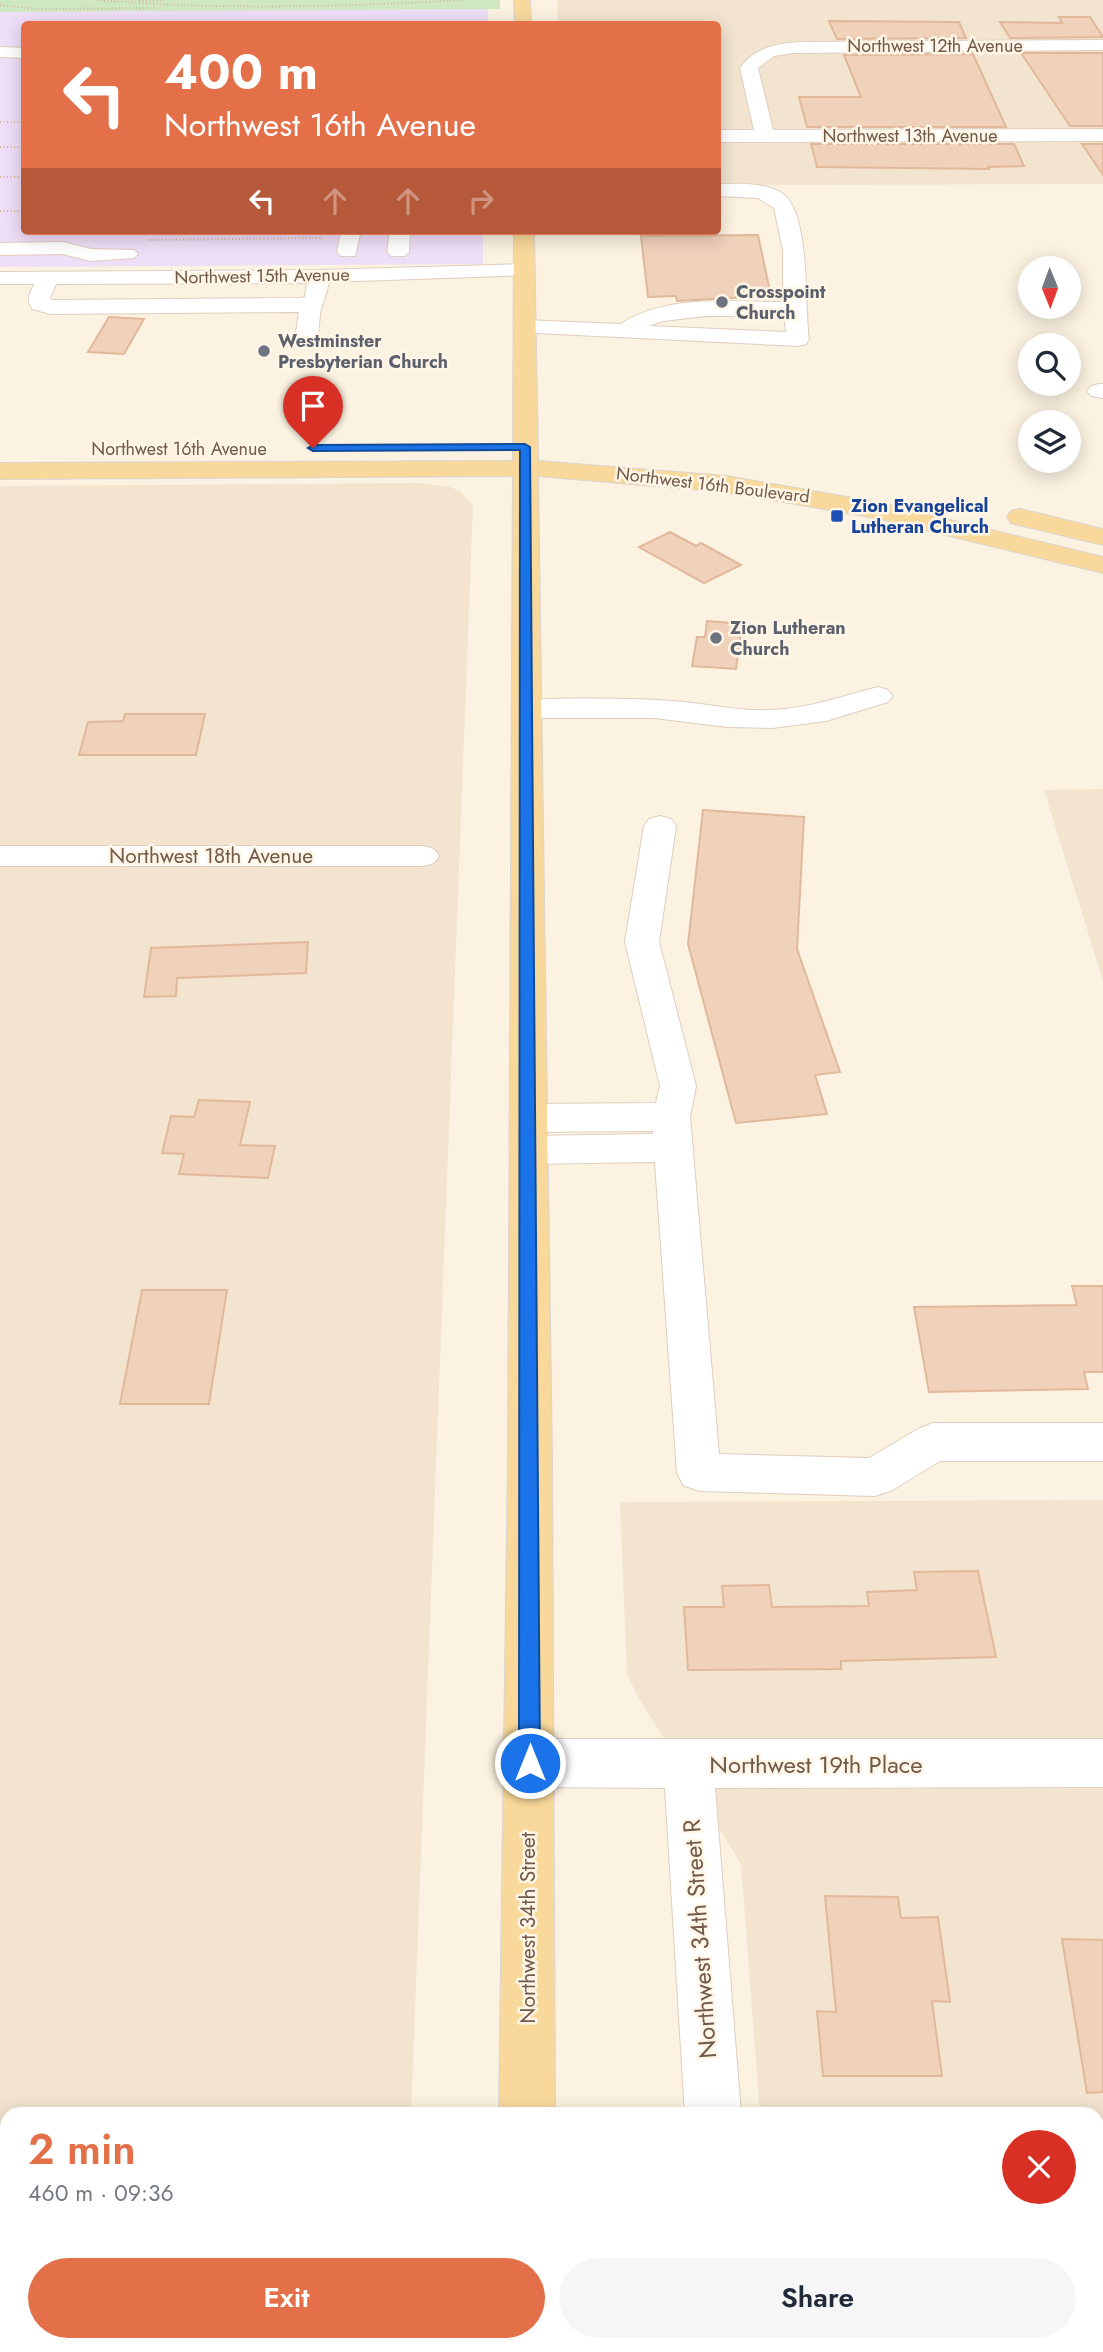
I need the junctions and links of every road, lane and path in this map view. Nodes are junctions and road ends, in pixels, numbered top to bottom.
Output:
1 (97, 0) edge
2 (163, 0) edge
3 (463, 0) edge
4 (522, 0) edge
5 (108, 1) edge
6 (0, 5) edge
7 (184, 7) junction
8 (523, 21) edge
9 (1103, 45) edge
10 (0, 52) edge
11 (21, 52) edge
12 (0, 122) edge
13 (21, 122) edge
14 (1103, 135) edge
15 (721, 136) edge
16 (765, 136) junction
17 (0, 146) edge
18 (21, 146) edge
19 (0, 177) edge
20 (21, 177) edge
21 (721, 190) edge
22 (0, 211) edge
23 (21, 211) edge
24 (524, 235) edge
25 (323, 242) edge
26 (350, 242) edge
27 (399, 242) edge
28 (143, 247) joint
29 (0, 249) edge
30 (234, 253) dead end
31 (91, 255) junction
32 (0, 257) edge
33 (524, 270) junction
34 (410, 274) junction
35 (319, 276) junction
36 (228, 277) junction
37 (0, 278) edge
38 (48, 278) junction
39 (311, 303) junction
40 (794, 310) junction
41 (524, 327) junction
42 (628, 330) junction
43 (306, 338) dead end
44 (0, 451) edge
45 (525, 457) junction
46 (0, 471) edge
47 (890, 488) dead end
48 (1001, 512) dead end
49 (1103, 537) edge
50 (1103, 565) edge
51 (878, 696) dead end
52 (527, 709) junction
53 (660, 826) dead end
54 (0, 856) edge
55 (422, 856) dead end
56 (672, 1133) junction
57 (528, 1134) junction
58 (1103, 1442) edge
59 (530, 1763) junction
60 (1103, 1763) edge
61 (688, 1764) junction
62 (527, 2107) edge
63 (712, 2107) edge

1 - 5 path
2 - 5 path
3 - 7 path
4 - 8 main road
5 - 7 path
6 - 7 path
9 - 16 street, Northwest 12th Avenue
10 - 11 street
12 - 13 path
14 - 16 street, Northwest 13th Avenue
15 - 16 street, Northwest 13th Avenue
17 - 18 path
19 - 20 path
21 - 40 street
22 - 23 path
24 - 33 main road, Northwest 34th Street
25 - 26 street
25 - 28 path
26 - 27 street
27 - 34 street
28 - 31 street
29 - 31 street
30 - 36 street
31 - 32 street
33 - 34 street, Northwest 15th Avenue
33 - 41 main road, Northwest 34th Street
34 - 35 street, Northwest 15th Avenue
35 - 36 street, Northwest 15th Avenue
35 - 39 street
36 - 38 street, Northwest 15th Avenue
37 - 38 street, Northwest 15th Avenue
38 - 39 street
39 - 43 street
40 - 42 street
40 - 42 street
41 - 42 street
41 - 45 main road, Northwest 34th Street
44 - 45 main road, Northwest 16th Avenue
45 - 46 main road, Northwest 16th Avenue
45 - 47 main road, Northwest 16th Boulevard
45 - 50 main road, Northwest 16th Boulevard
45 - 52 main road, Northwest 34th Street
48 - 49 main road
51 - 52 street
52 - 57 main road, Northwest 34th Street
53 - 56 street
54 - 55 street, Northwest 18th Avenue
56 - 57 street
56 - 58 street
57 - 59 main road, Northwest 34th Street
59 - 61 street, Northwest 19th Place
59 - 62 main road, Northwest 34th Street
60 - 61 street, Northwest 19th Place
61 - 63 street, Northwest 34th Street R

